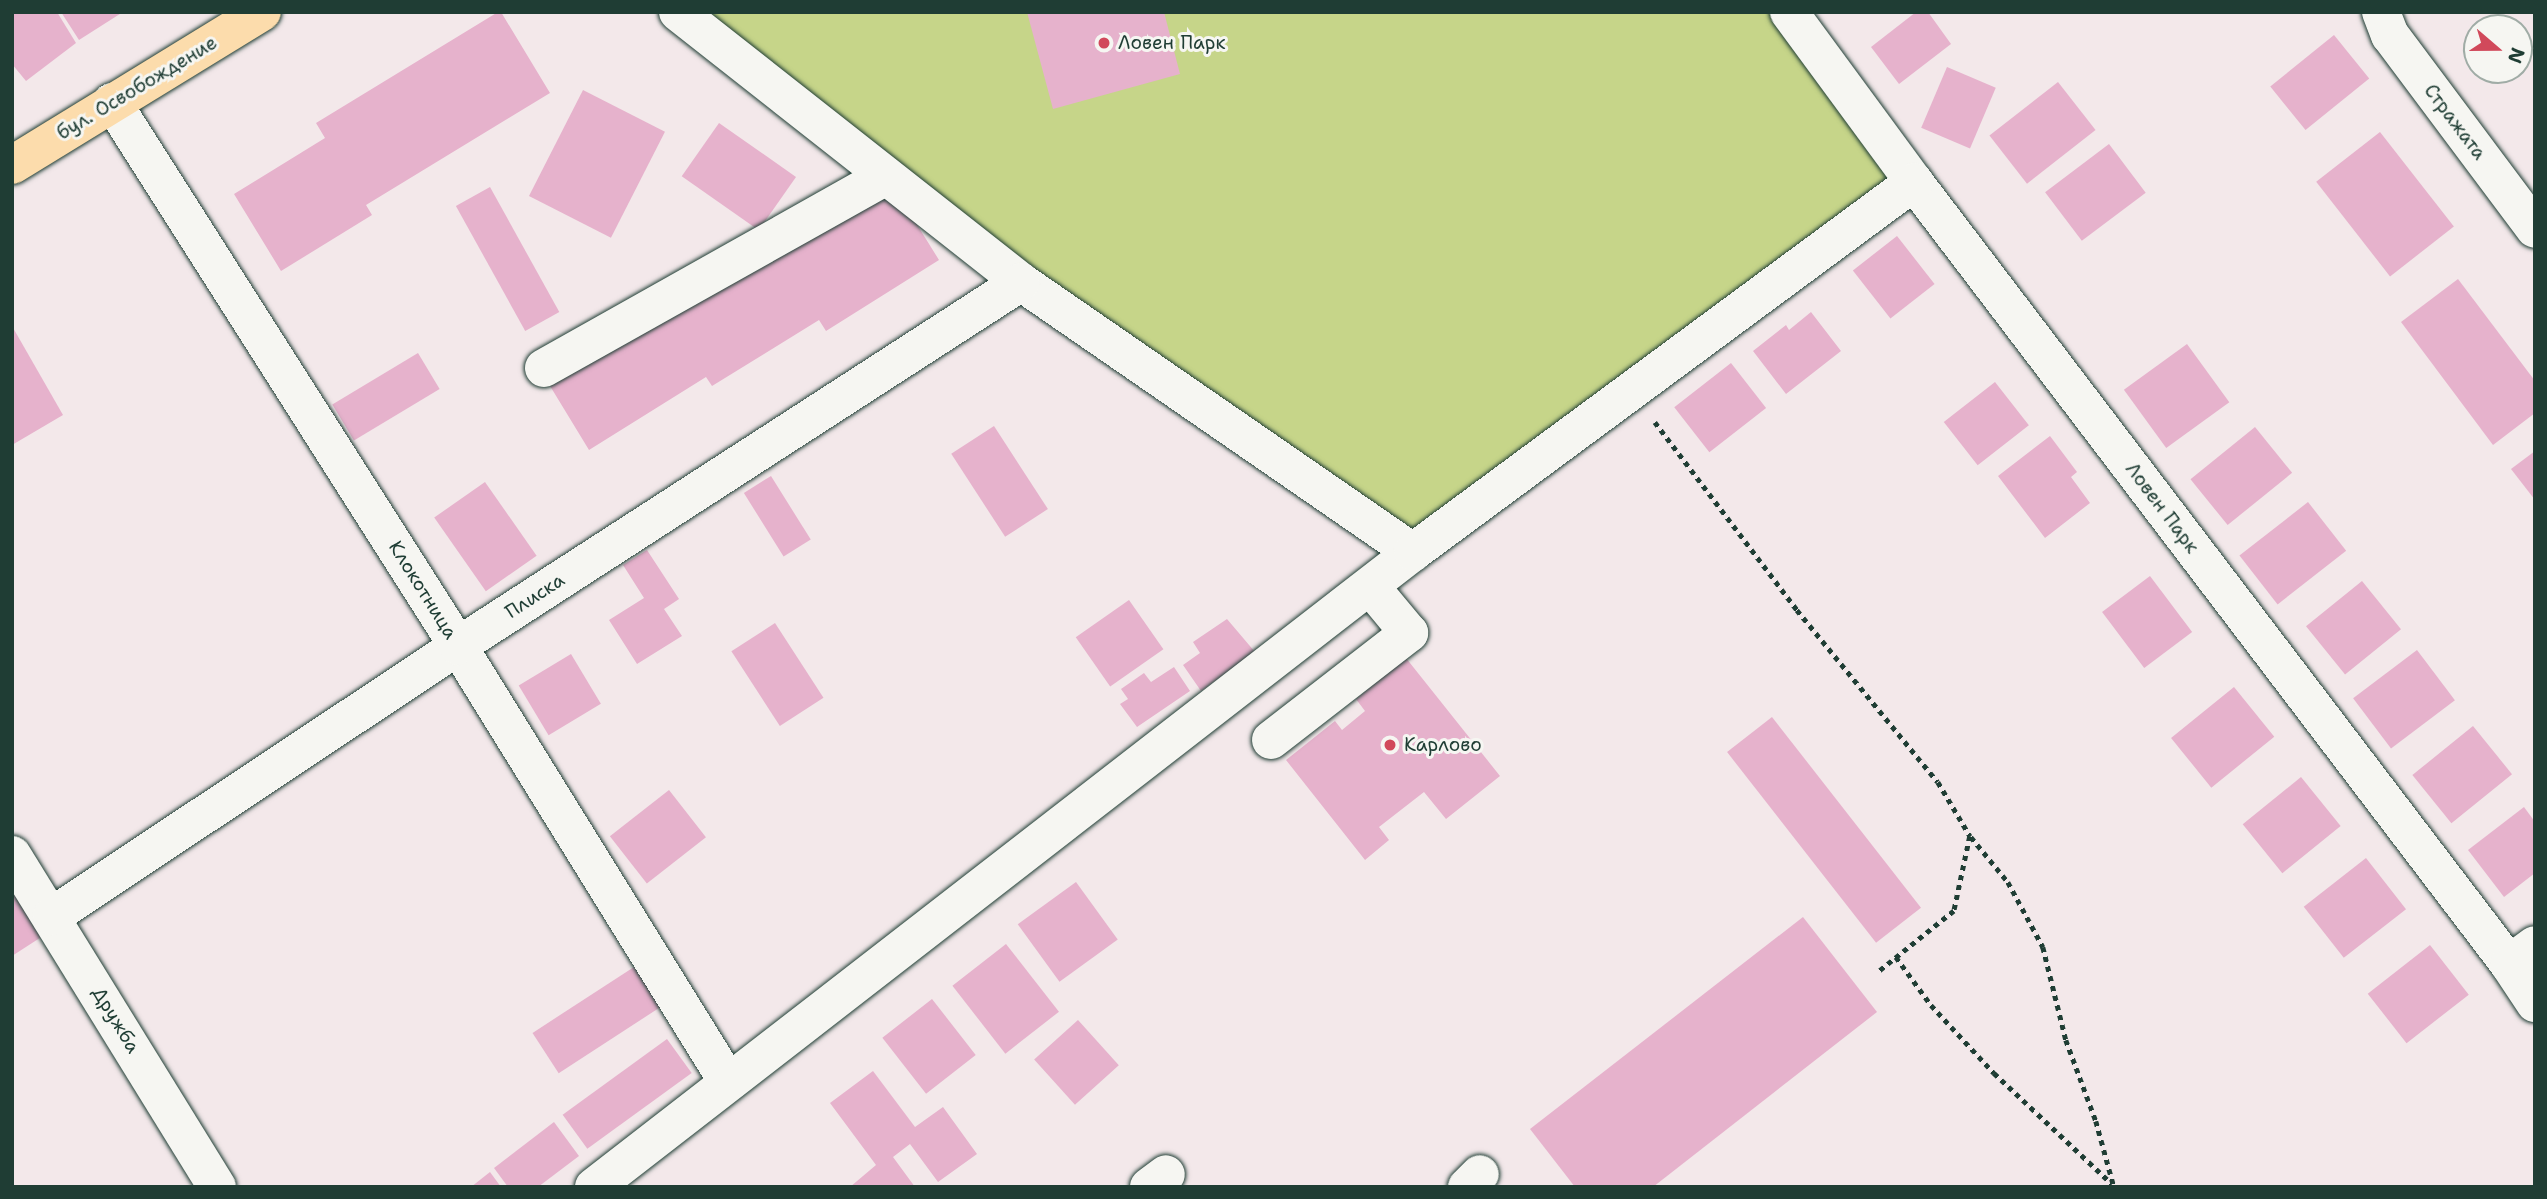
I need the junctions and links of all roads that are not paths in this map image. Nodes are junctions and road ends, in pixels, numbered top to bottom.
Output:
1 (262, 12) edge
2 (677, 12) edge
3 (1789, 12) edge
4 (2381, 12) edge
5 (112, 102) junction
6 (12, 165) edge
7 (886, 176) junction
8 (1914, 183) junction
9 (2535, 229) edge
10 (1021, 282) junction
11 (544, 368) dead end
12 (1413, 552) junction
13 (1370, 586) junction
14 (458, 646) junction
15 (1271, 740) dead end
16 (12, 855) edge
17 (52, 916) junction
18 (2522, 955) edge
19 (2535, 1003) edge
20 (728, 1082) junction
21 (217, 1187) edge
22 (594, 1187) edge

1 - 5 main road, бул. Освобождение
2 - 7 street
3 - 8 street, Ловен Парк
4 - 9 street, Стражата
5 - 6 main road, бул. Освобождение
5 - 14 street, Клокотница
7 - 10 street
7 - 11 street
8 - 12 street
8 - 18 street, Ловен Парк
10 - 12 street
10 - 14 street, Плиска
12 - 13 street
13 - 15 street
13 - 20 street
14 - 17 street, Плиска
14 - 20 street, Клокотница
16 - 17 street, Дружба
17 - 21 street, Дружба
18 - 19 street, Ловен Парк
20 - 22 street

